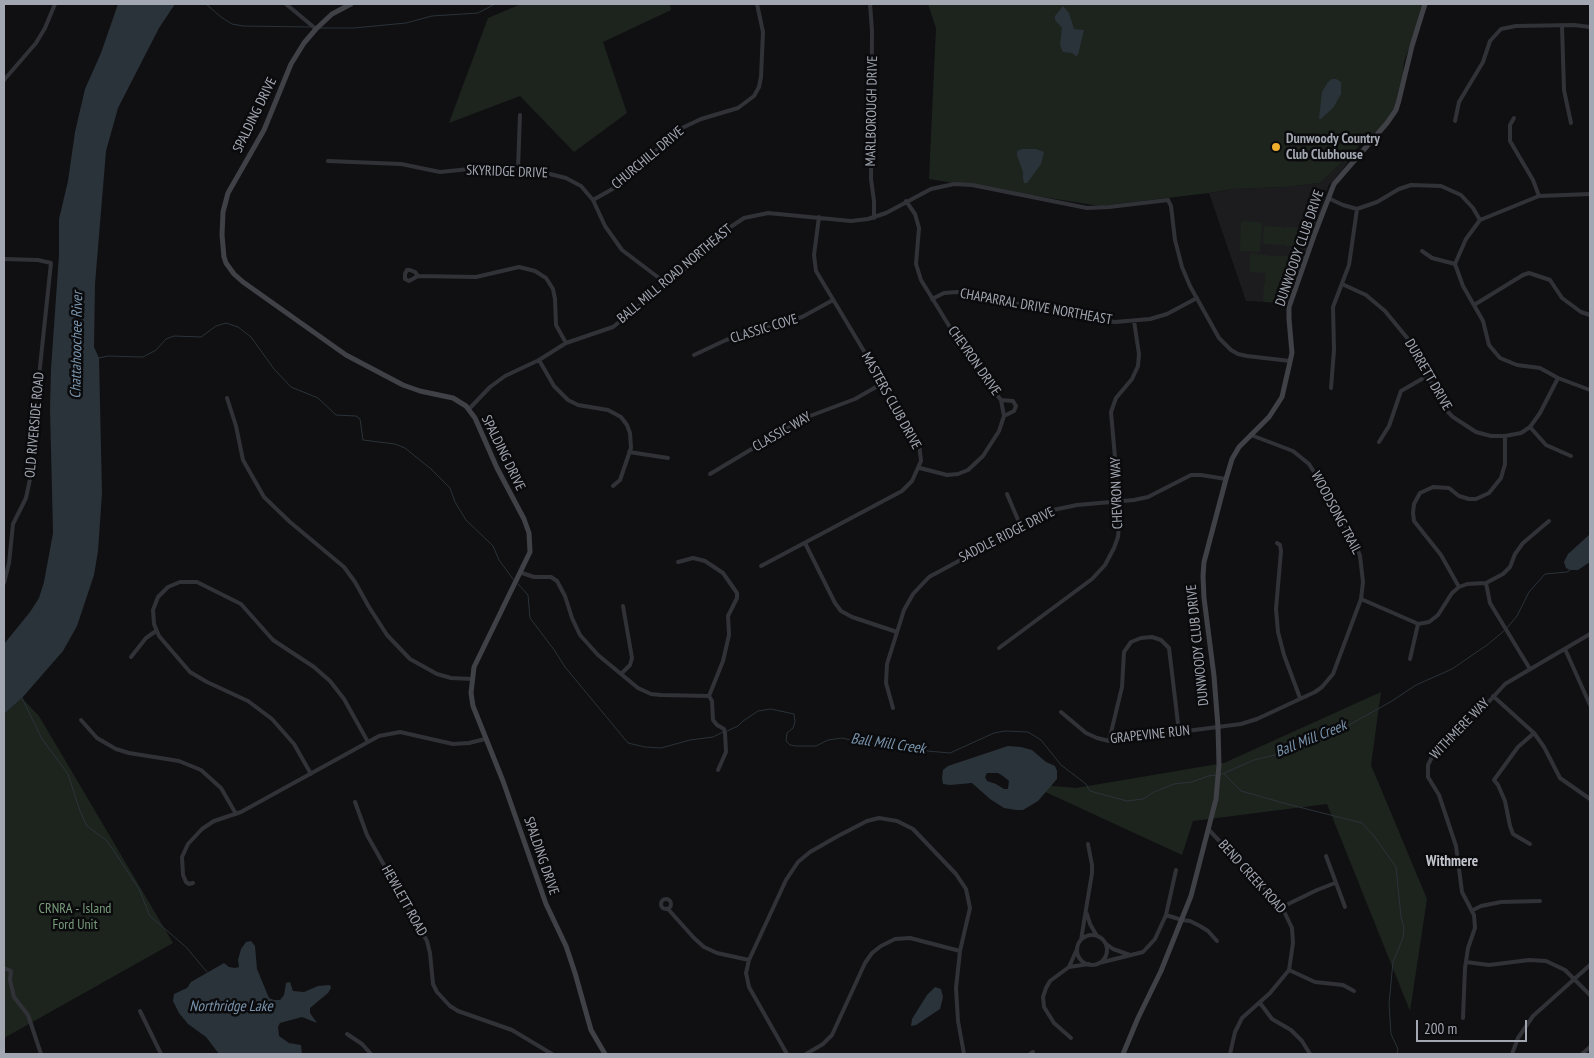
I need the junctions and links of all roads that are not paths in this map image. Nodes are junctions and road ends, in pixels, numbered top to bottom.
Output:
1 (55, 4) edge
2 (286, 4) edge
3 (351, 4) edge
4 (757, 4) edge
5 (870, 4) edge
6 (1425, 4) edge
7 (1562, 26) junction
8 (1590, 27) edge
9 (316, 29) junction
10 (4, 80) edge
11 (520, 115) dead end
12 (1514, 118) dead end
13 (1455, 122) dead end
14 (1571, 123) dead end
15 (328, 162) dead end
16 (518, 169) junction
17 (1590, 194) edge
18 (1539, 196) junction
19 (1328, 198) junction
20 (593, 200) junction
21 (906, 201) junction
22 (1357, 209) junction
23 (819, 217) junction
24 (874, 218) junction
25 (1480, 220) junction
26 (1422, 251) dead end
27 (4, 259) edge
28 (1455, 264) junction
29 (418, 276) dead end
30 (667, 284) junction
31 (1342, 284) junction
32 (1198, 298) junction
33 (932, 299) junction
34 (833, 300) junction
35 (1474, 305) junction
36 (1590, 315) edge
37 (1134, 321) junction
38 (566, 343) junction
39 (694, 355) dead end
40 (539, 360) junction
41 (1290, 361) junction
42 (1427, 376) junction
43 (1558, 378) junction
44 (883, 383) junction
45 (1331, 388) dead end
46 (1590, 390) edge
47 (227, 398) dead end
48 (1001, 400) junction
49 (469, 409) junction
50 (1004, 416) junction
51 (1530, 427) junction
52 (1251, 435) junction
53 (1505, 436) junction
54 (1379, 442) dead end
55 (629, 452) junction
56 (1571, 456) dead end
57 (668, 458) dead end
58 (920, 468) junction
59 (710, 474) dead end
60 (1226, 479) junction
61 (613, 486) dead end
62 (1007, 494) dead end
63 (1120, 502) junction
64 (1549, 521) dead end
65 (1020, 527) junction
66 (804, 543) junction
67 (1277, 543) dead end
68 (678, 562) dead end
69 (761, 566) dead end
70 (522, 572) junction
71 (4, 583) edge
72 (1486, 583) junction
73 (1459, 587) junction
74 (1361, 599) junction
75 (623, 606) dead end
76 (1418, 624) junction
77 (156, 631) junction
78 (897, 632) junction
79 (1590, 634) edge
80 (999, 648) dead end
81 (1565, 649) junction
82 (131, 657) dead end
83 (1410, 659) dead end
84 (1530, 669) junction
85 (622, 674) junction
86 (472, 679) junction
87 (709, 696) junction
88 (1493, 696) junction
89 (1300, 698) junction
90 (1590, 705) edge
91 (894, 708) dead end
92 (1061, 712) dead end
93 (81, 720) dead end
94 (1218, 727) junction
95 (1179, 732) junction
96 (1534, 733) junction
97 (485, 739) junction
98 (1109, 740) junction
99 (368, 742) junction
100 (718, 770) dead end
101 (311, 774) junction
102 (1590, 799) edge
103 (355, 802) dead end
104 (236, 814) junction
105 (1209, 830) junction
106 (1088, 844) dead end
107 (1530, 844) dead end
108 (1326, 856) dead end
109 (1176, 870) dead end
110 (193, 883) dead end
111 (1335, 883) junction
112 (1540, 900) dead end
113 (1282, 907) junction
114 (1345, 907) dead end
115 (668, 909) dead end
116 (1473, 910) junction
117 (1086, 912) junction
118 (1166, 915) junction
119 (1182, 920) junction
120 (1097, 936) junction
121 (1081, 940) junction
122 (1217, 941) dead end
123 (1105, 943) junction
124 (1077, 949) junction
125 (960, 950) junction
126 (1130, 955) junction
127 (749, 960) junction
128 (1100, 962) junction
129 (1466, 962) junction
130 (1089, 964) junction
131 (1590, 965) edge
132 (4, 968) edge
133 (1069, 968) junction
134 (1289, 970) junction
135 (1574, 979) junction
136 (1354, 991) dead end
137 (1590, 995) edge
138 (1260, 1003) junction
139 (140, 1011) dead end
140 (1462, 1018) dead end
141 (346, 1034) dead end
142 (1071, 1038) dead end
143 (1590, 1047) edge
144 (41, 1054) edge
145 (161, 1054) edge
146 (371, 1054) edge
147 (552, 1054) edge
148 (605, 1054) edge
149 (787, 1054) edge
150 (806, 1054) edge
151 (964, 1054) edge
152 (1123, 1054) edge
153 (1230, 1054) edge
154 (1310, 1054) edge
155 (1512, 1054) edge
156 (1582, 1054) edge

1 - 10 street
2 - 9 street
3 - 9 street, SPALDING DRIVE
4 - 20 street, CHURCHILL DRIVE
5 - 24 street, MARLBOROUGH DRIVE
6 - 19 street, DUNWOODY CLUB DRIVE
7 - 8 street
7 - 13 street
7 - 14 street
9 - 49 street, SPALDING DRIVE
11 - 16 street
12 - 18 street
15 - 16 street, SKYRIDGE DRIVE
16 - 20 street, SKYRIDGE DRIVE
17 - 18 street
18 - 25 street
19 - 22 street
19 - 41 street, DUNWOODY CLUB DRIVE
20 - 30 street, SKYRIDGE DRIVE
21 - 24 street, BALL MILL ROAD NORTHEAST
21 - 32 street, BALL MILL ROAD NORTHEAST
21 - 33 street, CHEVRON DRIVE
22 - 25 street
22 - 31 street
23 - 24 street, BALL MILL ROAD NORTHEAST
23 - 30 street, BALL MILL ROAD NORTHEAST
23 - 34 street, MASTERS CLUB DRIVE
25 - 28 street
26 - 28 street
27 - 71 street, OLD RIVERSIDE ROAD
28 - 35 street
29 - 38 street
30 - 38 street, BALL MILL ROAD NORTHEAST
31 - 42 street, DURRETT DRIVE
31 - 45 street
32 - 37 street, CHAPARRAL DRIVE NORTHEAST
32 - 41 street
33 - 37 street, CHAPARRAL DRIVE NORTHEAST
33 - 48 street, CHEVRON DRIVE
34 - 39 street, CLASSIC COVE
34 - 44 street, MASTERS CLUB DRIVE
35 - 36 street
35 - 43 street
37 - 63 street, CHEVRON WAY
38 - 40 street, BALL MILL ROAD NORTHEAST
40 - 49 street, BALL MILL ROAD NORTHEAST
40 - 55 street
41 - 52 street, DUNWOODY CLUB DRIVE
42 - 53 street, DURRETT DRIVE
42 - 54 street
43 - 46 street
43 - 51 street
44 - 58 street, MASTERS CLUB DRIVE
44 - 59 street, CLASSIC WAY
47 - 86 street
48 - 50 street, CHEVRON DRIVE
48 - 50 street
49 - 70 street, SPALDING DRIVE
50 - 58 street
51 - 53 street, DURRETT DRIVE
51 - 56 street
52 - 60 street, DUNWOODY CLUB DRIVE
52 - 74 street, WOODSONG TRAIL
53 - 73 street
55 - 57 street
55 - 61 street
58 - 66 street, MASTERS CLUB DRIVE
60 - 63 street, SADDLE RIDGE DRIVE
60 - 94 street, DUNWOODY CLUB DRIVE
62 - 65 street
63 - 65 street, SADDLE RIDGE DRIVE
63 - 80 street, CHEVRON WAY
64 - 72 street
65 - 78 street, SADDLE RIDGE DRIVE
66 - 69 street, MASTERS CLUB DRIVE
66 - 78 street
67 - 89 street
68 - 87 street
70 - 85 street
70 - 86 street, SPALDING DRIVE
72 - 73 street
72 - 84 street
73 - 76 street
74 - 76 street
74 - 89 street, WOODSONG TRAIL
75 - 85 street
76 - 83 street
77 - 82 street
77 - 99 street
77 - 101 street
78 - 91 street, SADDLE RIDGE DRIVE
79 - 81 street, WITHMERE WAY
81 - 84 street, WITHMERE WAY
81 - 90 street
84 - 88 street, WITHMERE WAY
85 - 87 street
86 - 97 street, SPALDING DRIVE
87 - 100 street
88 - 96 street
88 - 116 street, WITHMERE WAY
89 - 94 street, WOODSONG TRAIL
92 - 98 street, GRAPEVINE RUN
93 - 104 street
94 - 95 street, GRAPEVINE RUN
94 - 105 street, DUNWOODY CLUB DRIVE
95 - 98 street, GRAPEVINE RUN
95 - 98 street
96 - 102 street
96 - 107 street
97 - 99 street
97 - 148 street, SPALDING DRIVE
99 - 101 street
101 - 104 street
103 - 147 street, HEWLETT ROAD
104 - 110 street
105 - 113 street, BEND CREEK ROAD
105 - 119 street, DUNWOODY CLUB DRIVE
106 - 117 street
108 - 111 street
109 - 118 street
111 - 113 street
111 - 114 street
112 - 116 street
113 - 134 street, BEND CREEK ROAD
115 - 127 street
116 - 129 street
117 - 120 street
117 - 121 street
118 - 119 street
118 - 126 street
119 - 122 street
119 - 152 street, DUNWOODY CLUB DRIVE
120 - 121 street
120 - 123 street
121 - 124 street
123 - 126 street
123 - 128 street
124 - 130 street
124 - 133 street
125 - 127 street
125 - 150 street
125 - 151 street
126 - 128 street
127 - 149 street
128 - 130 street
129 - 135 street
129 - 140 street
130 - 133 street
131 - 135 street
132 - 144 street
133 - 142 street
134 - 136 street
134 - 138 street
135 - 137 street
135 - 155 street
138 - 153 street
138 - 154 street
139 - 145 street
141 - 146 street
143 - 156 street

